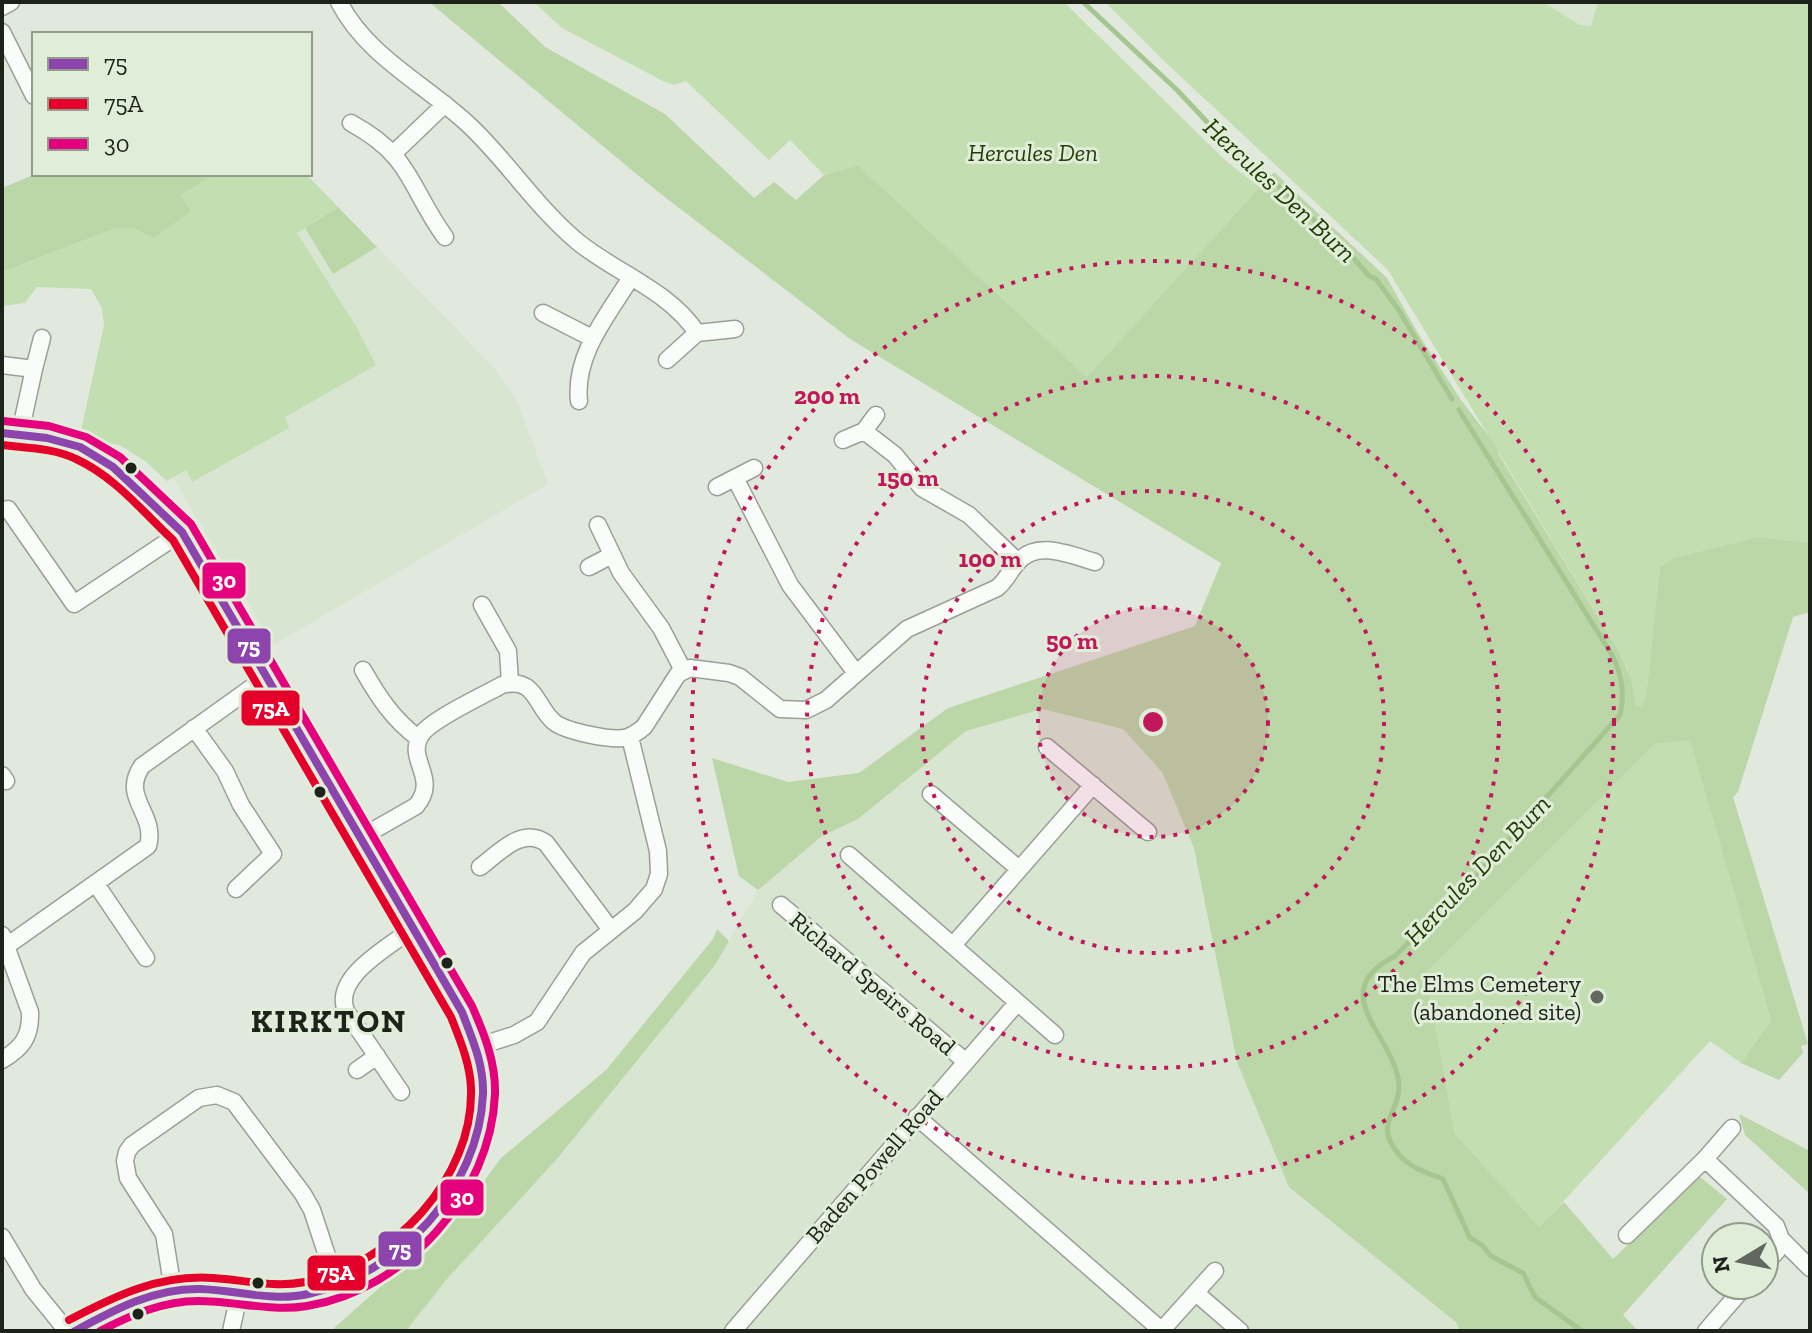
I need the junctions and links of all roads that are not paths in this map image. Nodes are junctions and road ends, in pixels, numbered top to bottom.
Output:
1 (11, 2) edge
2 (339, 2) edge
3 (2, 7) edge
4 (2, 32) edge
5 (32, 92) edge
6 (445, 104) junction
7 (351, 123) dead end
8 (394, 153) junction
9 (445, 237) dead end
10 (630, 279) junction
11 (543, 313) dead end
12 (735, 329) dead end
13 (697, 333) junction
14 (42, 338) dead end
15 (592, 338) junction
16 (667, 360) dead end
17 (2, 365) edge
18 (34, 369) junction
19 (579, 401) dead end
20 (876, 415) dead end
21 (864, 431) junction
22 (2, 433) edge
23 (20, 433) junction
24 (843, 440) dead end
25 (754, 468) dead end
26 (735, 478) junction
27 (717, 487) dead end
28 (8, 509) dead end
29 (598, 525) dead end
30 (182, 532) junction
31 (612, 555) junction
32 (1018, 562) junction
33 (1095, 562) dead end
34 (589, 567) dead end
35 (482, 605) dead end
36 (363, 670) dead end
37 (683, 670) junction
38 (856, 673) junction
39 (265, 678) junction
40 (510, 683) junction
41 (194, 728) junction
42 (630, 737) junction
43 (418, 738) junction
44 (1047, 747) dead end
45 (1093, 785) junction
46 (931, 794) dead end
47 (1148, 832) dead end
48 (360, 838) junction
49 (849, 855) dead end
50 (480, 867) dead end
51 (1019, 869) junction
52 (96, 884) junction
53 (236, 889) dead end
54 (781, 905) dead end
55 (412, 929) junction
56 (611, 930) junction
57 (5, 940) edge
58 (954, 944) junction
59 (146, 958) dead end
60 (1017, 1003) junction
61 (1055, 1035) dead end
62 (476, 1047) junction
63 (377, 1056) junction
64 (2, 1060) edge
65 (965, 1061) junction
66 (357, 1070) dead end
67 (401, 1092) dead end
68 (917, 1117) junction
69 (1732, 1128) dead end
70 (1705, 1159) junction
71 (1627, 1235) dead end
72 (2, 1237) edge
73 (1781, 1239) junction
74 (1780, 1242) edge
75 (1810, 1268) edge
76 (1215, 1271) dead end
77 (337, 1286) junction
78 (173, 1290) junction
79 (1196, 1293) junction
80 (239, 1295) junction
81 (1732, 1301) edge
82 (67, 1331) edge
83 (75, 1331) edge
84 (231, 1331) edge
85 (733, 1331) edge
86 (1161, 1331) edge
87 (1240, 1331) edge
88 (1706, 1331) edge

1 - 3 street
2 - 6 street
4 - 5 street
6 - 8 street
6 - 10 street
7 - 8 street
8 - 9 street
10 - 13 street
10 - 15 street
11 - 15 street
12 - 13 street
13 - 16 street
14 - 18 street
15 - 19 street
17 - 18 street
18 - 23 street
20 - 21 street
21 - 24 street
21 - 32 street
22 - 23 street
23 - 30 street
25 - 26 street
26 - 27 street
26 - 38 street
28 - 30 street
29 - 31 street
30 - 39 street
31 - 34 street
31 - 37 street
32 - 33 street
32 - 38 street
35 - 40 street
36 - 43 street
37 - 38 street
37 - 42 street
39 - 41 street
39 - 48 street
40 - 42 street
40 - 43 street
41 - 52 street
41 - 53 street
42 - 56 street
43 - 48 street
44 - 45 street
45 - 47 street
45 - 51 street
46 - 51 street
48 - 55 street
49 - 58 street
50 - 56 street
51 - 58 street
52 - 57 street
52 - 59 street
54 - 65 street, Richard Speirs Road
55 - 62 street
55 - 63 street
56 - 62 street
57 - 64 street
58 - 60 street
60 - 61 street
60 - 65 street, Baden Powell Road
62 - 77 street
63 - 66 street
63 - 67 street
65 - 68 street, Baden Powell Road
68 - 85 street, Baden Powell Road
68 - 86 street
69 - 70 street
70 - 71 street
70 - 73 street
72 - 82 street
73 - 74 street
73 - 75 street
76 - 79 street
77 - 78 street
77 - 80 street
78 - 80 street
78 - 83 street
79 - 86 street
79 - 87 street
80 - 84 street
81 - 88 street

